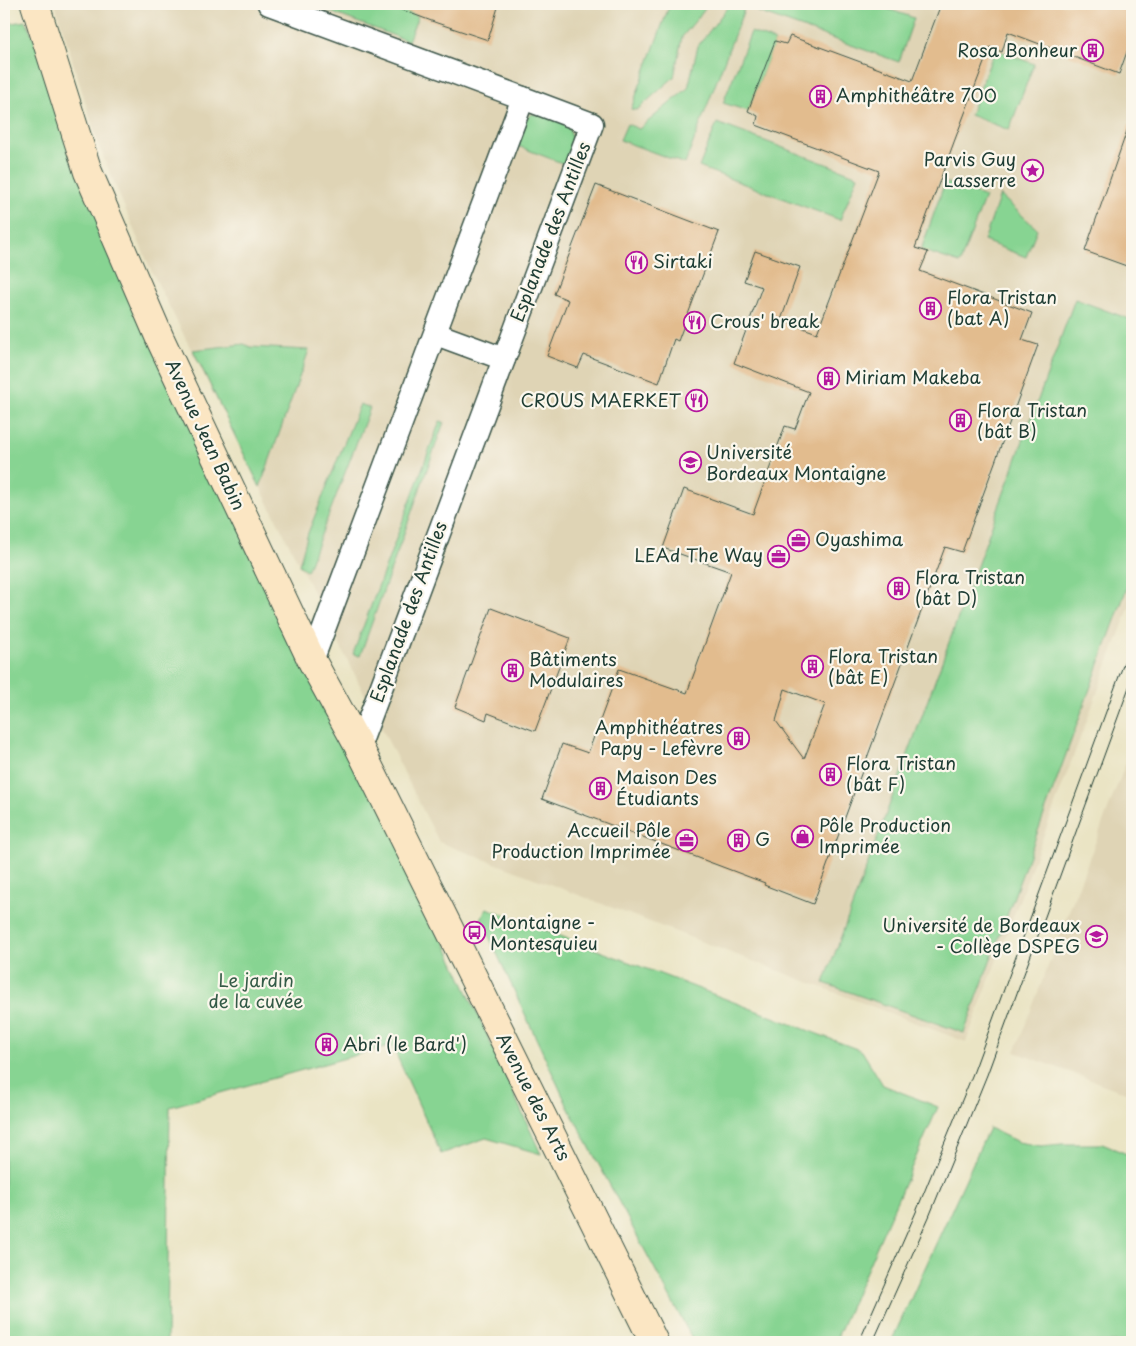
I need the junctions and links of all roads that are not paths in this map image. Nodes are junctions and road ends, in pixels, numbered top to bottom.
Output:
1 (35, 4) edge
2 (269, 4) edge
3 (523, 98) junction
4 (436, 334) junction
5 (504, 359) junction
6 (312, 661) junction
7 (359, 748) junction
8 (410, 852) joint
9 (654, 1342) edge

1 - 6 street, Avenue Jean Babin
2 - 3 street
3 - 4 street
3 - 5 street, Esplanade des Antilles
4 - 5 street
4 - 6 street
5 - 7 street, Esplanade des Antilles
6 - 7 street, Avenue Jean Babin
7 - 8 street, Avenue Jean Babin
8 - 9 street, Avenue des Arts

